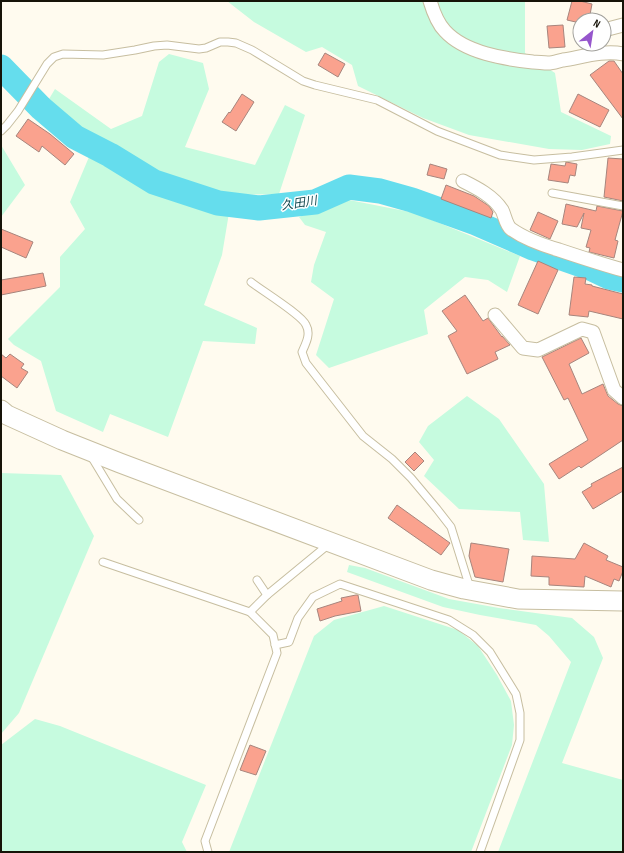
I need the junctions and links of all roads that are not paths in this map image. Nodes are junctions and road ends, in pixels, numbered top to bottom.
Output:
1 (430, 1) edge
2 (623, 25) edge
3 (612, 28) edge
4 (583, 52) edge
5 (603, 52) edge
6 (623, 54) edge
7 (1, 131) edge
8 (623, 150) edge
9 (463, 181) dead end
10 (552, 193) dead end
11 (623, 206) edge
12 (623, 270) edge
13 (251, 282) dead end
14 (495, 316) dead end
15 (623, 398) edge
16 (3, 413) edge
17 (88, 450) junction
18 (139, 520) dead end
19 (331, 542) junction
20 (103, 562) dead end
21 (257, 580) dead end
22 (471, 590) junction
23 (267, 595) junction
24 (623, 601) edge
25 (250, 612) junction
26 (275, 645) junction
27 (208, 852) edge
28 (480, 852) edge

1 - 4 street
2 - 3 street
5 - 6 street
7 - 8 lane
9 - 12 street
10 - 11 lane
13 - 22 lane
14 - 15 street
16 - 17 street
17 - 18 lane
17 - 19 street
19 - 22 street
19 - 23 lane
20 - 25 lane
21 - 23 lane
22 - 24 street
23 - 25 lane
25 - 26 lane
26 - 27 lane
26 - 28 lane

